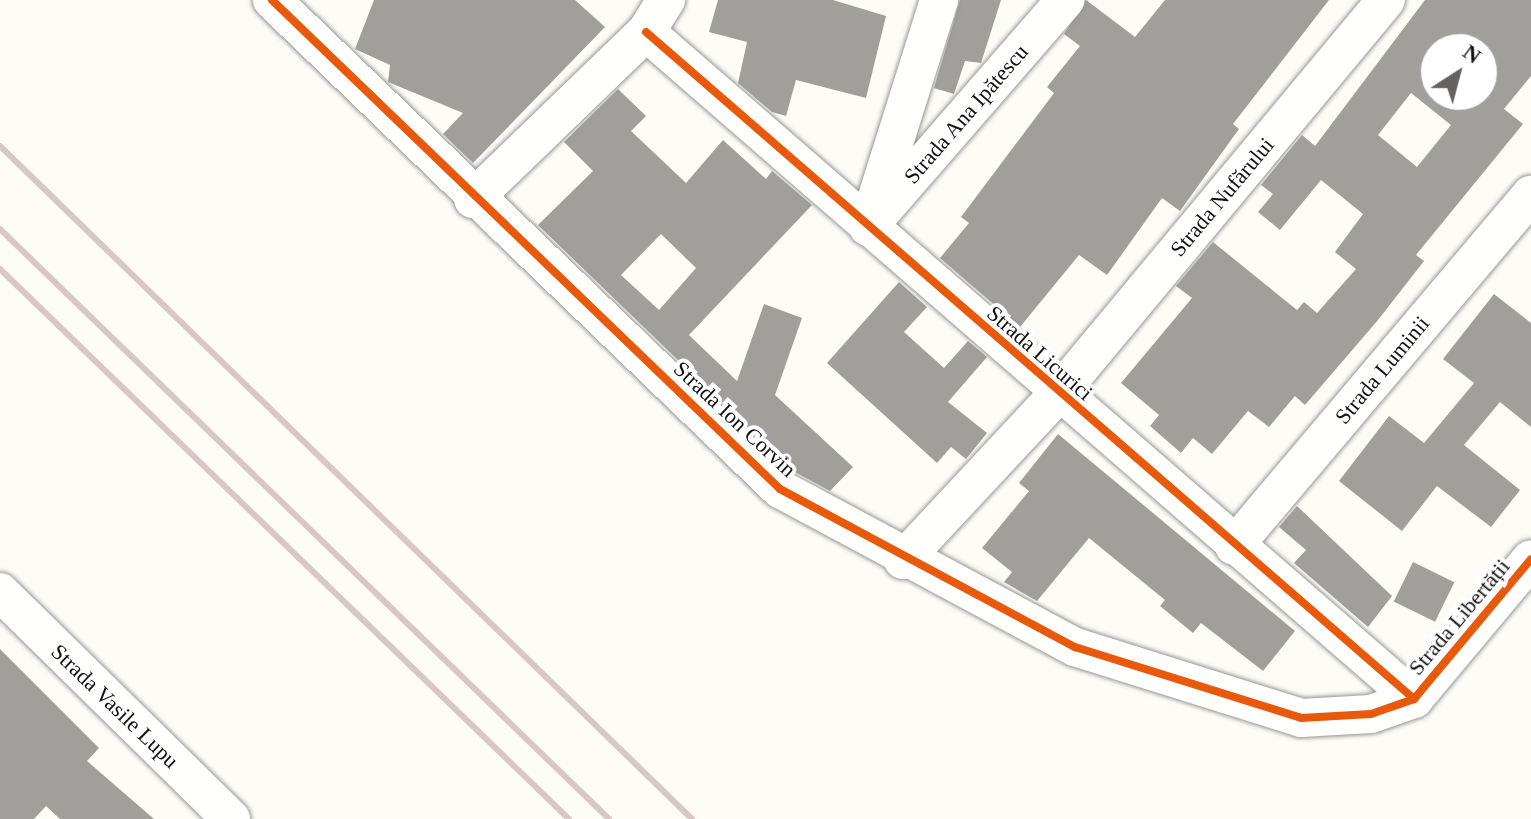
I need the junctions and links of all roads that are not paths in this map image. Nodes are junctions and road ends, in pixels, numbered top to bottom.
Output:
1 (272, 0) edge
2 (939, 0) edge
3 (1065, 0) edge
4 (1386, 0) edge
5 (656, 16) edge
6 (1531, 195) edge
7 (473, 199) junction
8 (868, 227) junction
9 (1059, 393) junction
10 (1234, 546) junction
11 (1531, 559) edge
12 (903, 560) junction
13 (0, 592) edge
14 (1414, 699) junction
15 (231, 819) edge

1 - 7 street, Strada Ion Corvin
2 - 8 street
3 - 8 street, Strada Ana Ipătescu
4 - 9 street, Strada Nufărului
5 - 7 street
5 - 8 street, Strada Licurici
6 - 10 street, Strada Luminii
7 - 12 street, Strada Ion Corvin
8 - 9 street, Strada Licurici
9 - 10 street, Strada Licurici
9 - 12 street, Strada Nufărului
10 - 14 street, Strada Licurici
11 - 14 street, Strada Libertății
12 - 14 street, Strada Ion Corvin
13 - 15 street, Strada Vasile Lupu

